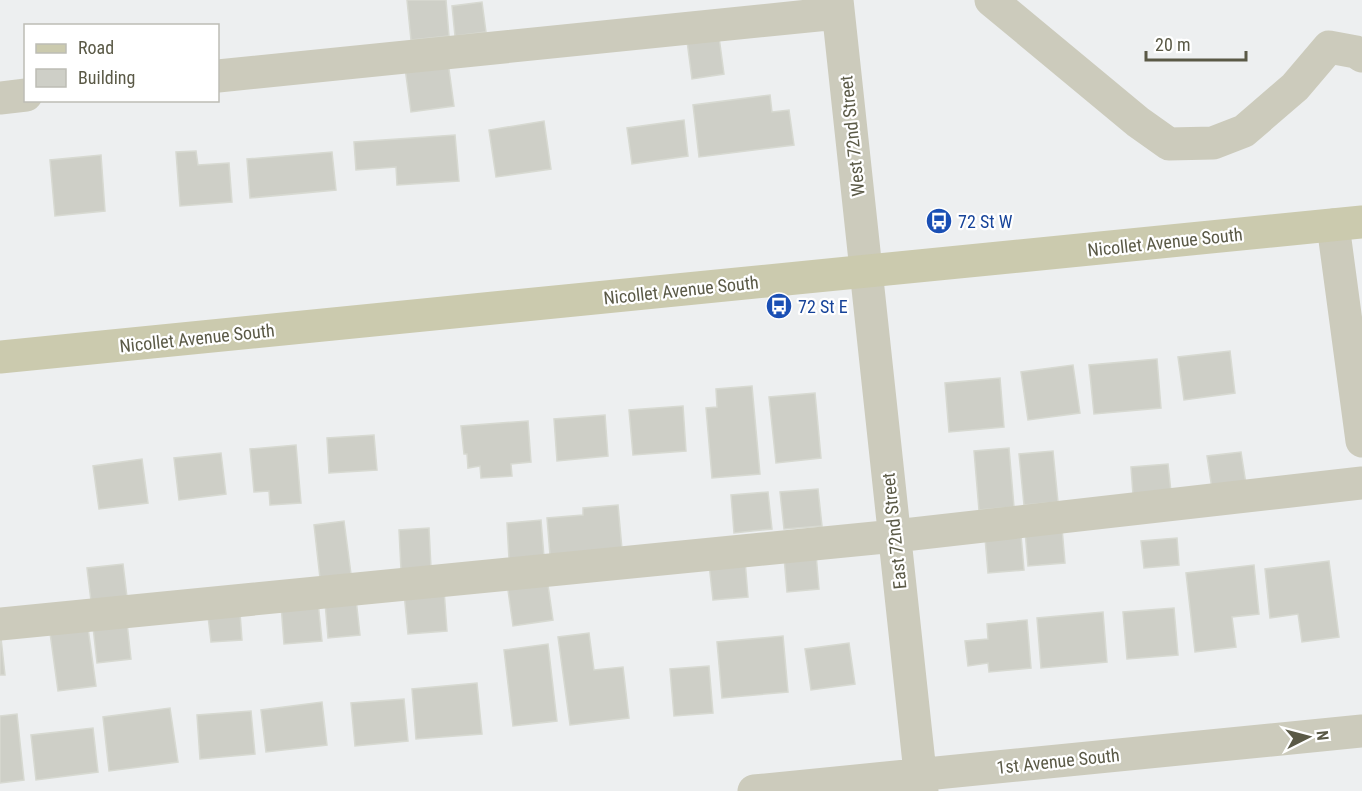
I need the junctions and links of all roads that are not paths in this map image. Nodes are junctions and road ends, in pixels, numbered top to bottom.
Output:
1 (991, 0) edge
2 (838, 6) edge
3 (1362, 56) edge
4 (219, 76) edge
5 (24, 95) edge
6 (0, 98) edge
7 (1348, 224) edge
8 (867, 272) junction
9 (0, 357) edge
10 (1362, 441) edge
11 (1362, 483) edge
12 (895, 536) junction
13 (0, 624) edge
14 (1362, 731) edge
15 (921, 783) edge
16 (754, 791) edge

1 - 3 street
2 - 4 street
2 - 8 street, West 72nd Street
5 - 6 street
7 - 8 main road, Nicollet Avenue South
7 - 10 street
8 - 9 main road, Nicollet Avenue South
8 - 12 street, East 72nd Street
11 - 12 street
12 - 13 street
12 - 15 street, East 72nd Street
14 - 15 street, 1st Avenue South
15 - 16 street, 1st Avenue South

